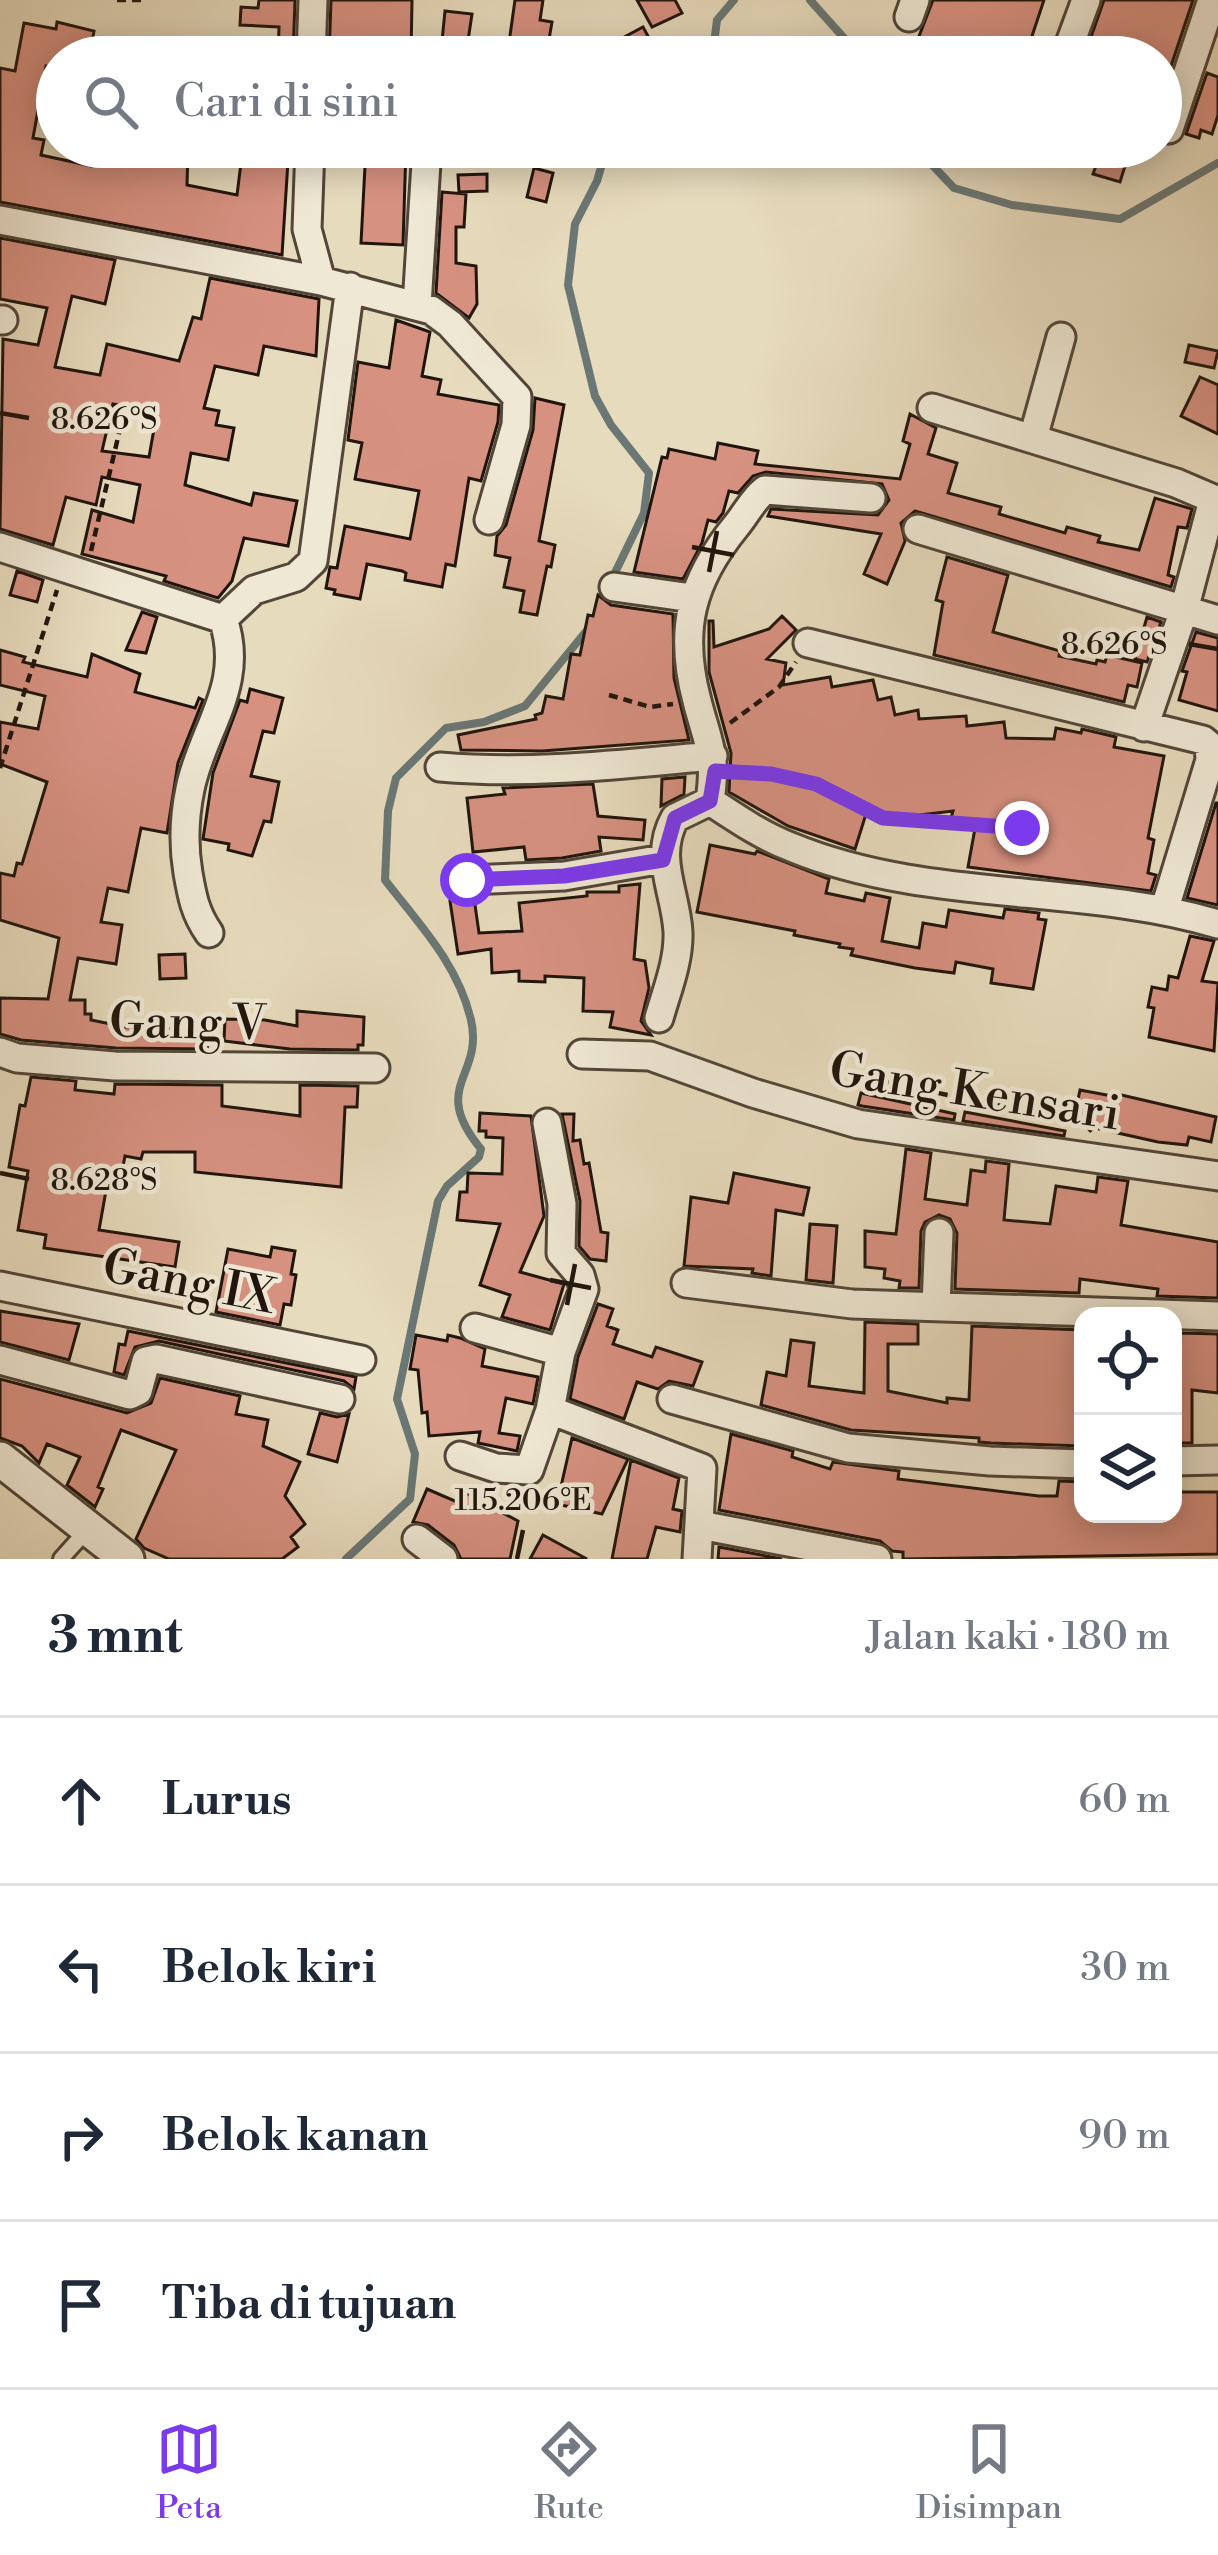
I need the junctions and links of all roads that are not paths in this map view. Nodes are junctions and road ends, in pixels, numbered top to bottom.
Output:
1 (314, 0) edge
2 (1086, 0) edge
3 (1212, 0) edge
4 (312, 36) edge
5 (1073, 36) edge
6 (1182, 90) edge
7 (309, 168) edge
8 (426, 168) edge
9 (0, 220) edge
10 (321, 281) junction
11 (350, 287) junction
12 (417, 305) junction
13 (1061, 337) dead end
14 (932, 408) dead end
15 (1033, 438) junction
16 (871, 498) dead end
17 (1216, 501) edge
18 (489, 520) dead end
19 (918, 529) dead end
20 (0, 547) edge
21 (614, 587) dead end
22 (692, 598) junction
23 (1184, 610) junction
24 (223, 620) junction
25 (1218, 620) edge
26 (808, 643) road end
27 (1144, 728) junction
28 (712, 754) junction
29 (440, 767) dead end
30 (710, 801) junction
31 (663, 860) junction
32 (467, 880) dead end
33 (1165, 908) junction
34 (1218, 924) edge
35 (209, 933) dead end
36 (659, 1018) dead end
37 (0, 1052) edge
38 (582, 1054) dead end
39 (375, 1068) dead end
40 (547, 1123) dead end
41 (1218, 1176) edge
42 (940, 1233) dead end
43 (686, 1283) dead end
44 (0, 1286) edge
45 (936, 1306) junction
46 (1218, 1316) edge
47 (475, 1328) dead end
48 (561, 1352) junction
49 (0, 1360) edge
50 (361, 1360) dead end
51 (340, 1399) dead end
52 (672, 1399) dead end
53 (550, 1409) junction
54 (460, 1456) dead end
55 (0, 1460) edge
56 (1218, 1460) edge
57 (1182, 1461) edge
58 (1074, 1464) edge
59 (700, 1526) junction
60 (90, 1527) junction
61 (417, 1539) dead end
62 (118, 1556) edge
63 (61, 1559) edge
64 (442, 1559) edge
65 (697, 1559) edge
66 (877, 1559) edge

1 - 4 street
2 - 5 street
3 - 6 street
7 - 10 street
8 - 12 street
9 - 10 street
10 - 11 street
11 - 12 street
11 - 24 street
12 - 18 street
13 - 15 street
14 - 15 street
15 - 17 street
16 - 22 street
17 - 23 street
19 - 23 street
20 - 24 street
21 - 22 street
22 - 28 street
23 - 25 street
23 - 27 street
24 - 35 street
26 - 27 street
27 - 33 street
28 - 29 street
28 - 30 street
30 - 31 street
30 - 33 street
31 - 32 street
31 - 36 street
33 - 34 street
37 - 39 street, Gang V
38 - 41 street, Gang Kensari
40 - 48 street
42 - 45 street
43 - 45 street
44 - 50 street, Gang IX
45 - 46 street
47 - 48 street
48 - 53 street
49 - 51 street
52 - 58 street
53 - 54 street
53 - 59 street
55 - 60 street
56 - 57 street
59 - 65 street
59 - 66 street
60 - 62 street
60 - 63 lane
61 - 64 street

